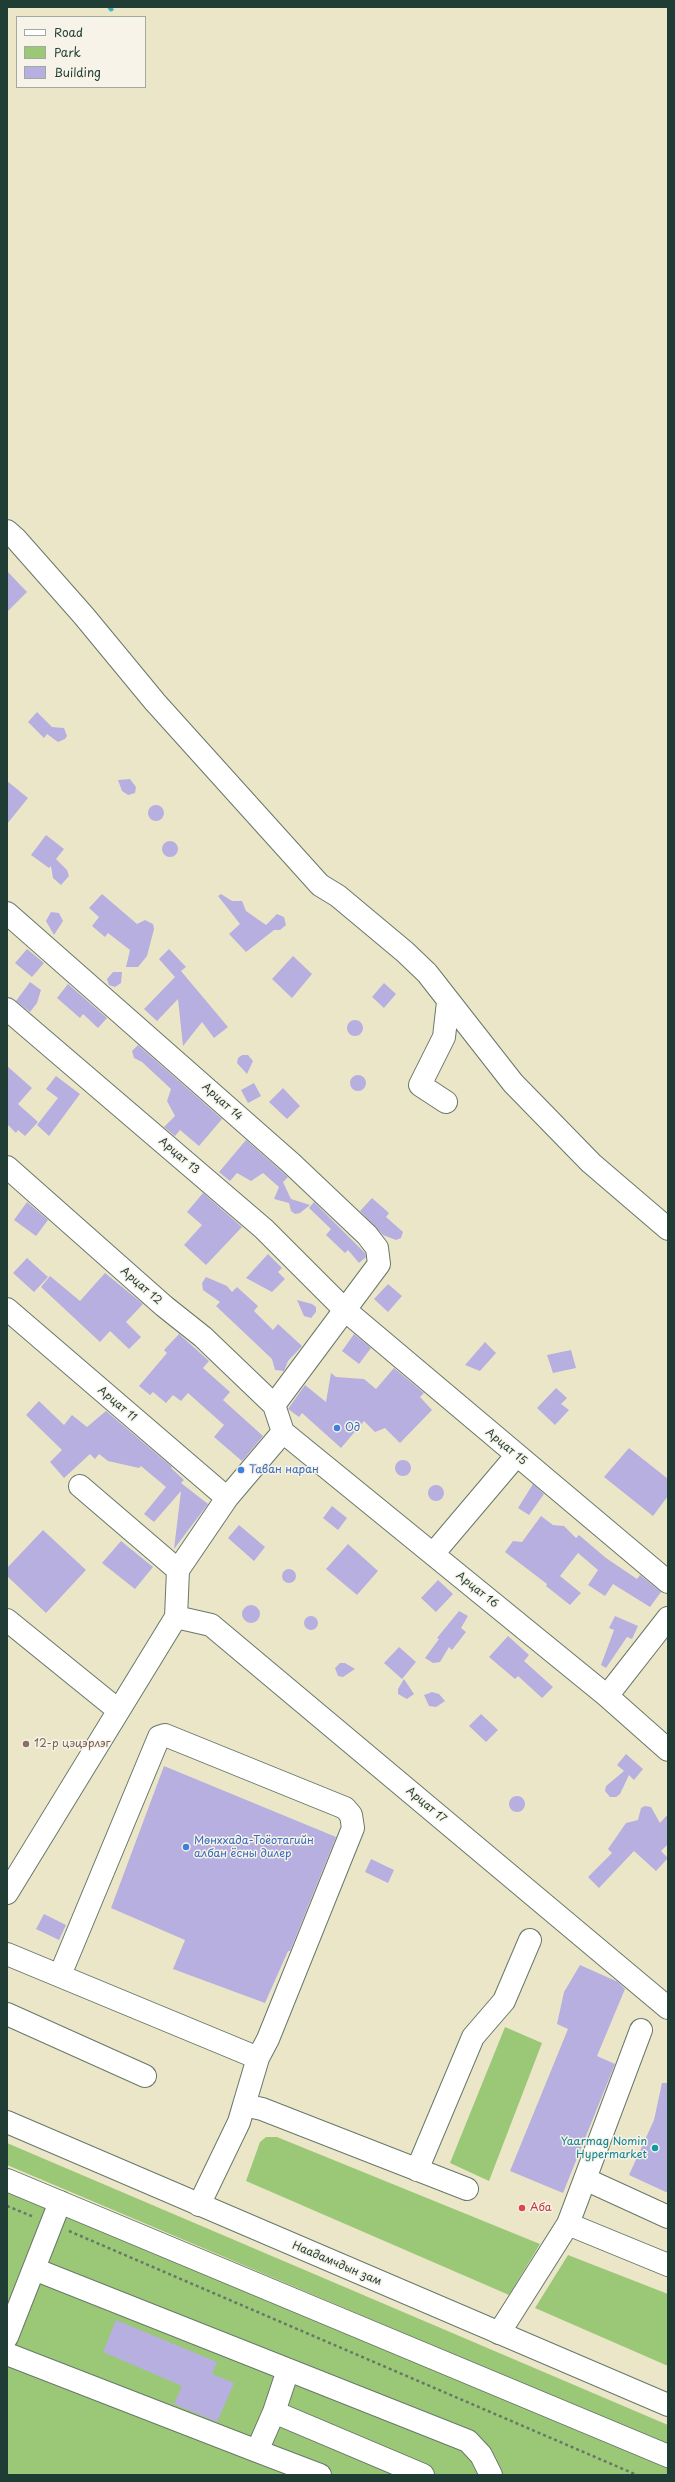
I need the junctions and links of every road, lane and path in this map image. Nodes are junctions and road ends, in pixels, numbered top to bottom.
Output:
1 (7, 532) edge
2 (7, 913) edge
3 (448, 1002) junction
4 (7, 1009) edge
5 (446, 1102) dead end
6 (7, 1167) edge
7 (668, 1229) edge
8 (7, 1309) edge
9 (345, 1310) junction
10 (274, 1406) junction
11 (283, 1432) junction
12 (516, 1456) junction
13 (80, 1486) dead end
14 (227, 1498) junction
15 (433, 1554) junction
16 (178, 1570) junction
17 (668, 1582) edge
18 (176, 1617) junction
19 (668, 1618) edge
20 (7, 1620) edge
21 (607, 1696) junction
22 (118, 1710) junction
23 (668, 1750) edge
24 (7, 1893) edge
25 (530, 1940) dead end
26 (7, 1954) edge
27 (60, 1975) junction
28 (668, 2008) edge
29 (7, 2014) edge
30 (641, 2030) dead end
31 (258, 2058) junction
32 (145, 2076) dead end
33 (244, 2105) junction
34 (7, 2122) edge
35 (418, 2170) junction
36 (7, 2180) edge
37 (585, 2180) junction
38 (467, 2189) dead end
39 (60, 2202) junction
40 (199, 2205) junction
41 (7, 2206) edge
42 (668, 2217) edge
43 (51, 2224) junction
44 (568, 2224) junction
45 (668, 2265) edge
46 (34, 2268) junction
47 (498, 2333) junction
48 (7, 2337) edge
49 (7, 2354) edge
50 (288, 2370) junction
51 (668, 2405) edge
52 (274, 2412) junction
53 (257, 2451) junction
54 (668, 2456) edge
55 (320, 2475) edge
56 (423, 2475) edge
57 (491, 2475) edge
58 (637, 2475) edge

1 - 3 main road
2 - 9 main road, Арцат 14
3 - 5 main road
3 - 7 main road
4 - 9 main road, Арцат 13
6 - 10 main road, Арцат 12
8 - 14 main road, Арцат 11
9 - 10 main road, Арцат 14
9 - 12 main road, Арцат 15
10 - 11 main road
11 - 14 main road
11 - 15 main road, Арцат 16
12 - 15 main road
12 - 17 main road, Арцат 15
13 - 16 main road
14 - 16 main road
15 - 21 main road, Арцат 16
16 - 18 main road
18 - 22 main road
18 - 28 main road, Арцат 17
19 - 21 main road
20 - 22 main road
21 - 23 main road, Арцат 16
22 - 24 main road
25 - 35 main road
26 - 27 main road
27 - 31 main road
27 - 31 main road
29 - 32 main road
30 - 37 main road
31 - 33 main road
33 - 35 main road
33 - 40 main road
34 - 40 main road, Наадамчдын зам
35 - 38 main road
36 - 39 main road
37 - 42 main road
37 - 44 main road
39 - 43 main road
39 - 54 main road
40 - 47 main road, Наадамчдын зам
41 - 43 path
43 - 46 main road
43 - 58 path
44 - 45 main road
44 - 47 main road
46 - 48 main road
46 - 50 main road
47 - 51 main road, Наадамчдын зам
49 - 53 main road
50 - 52 main road
50 - 57 main road
52 - 53 main road
52 - 56 main road
53 - 55 main road

